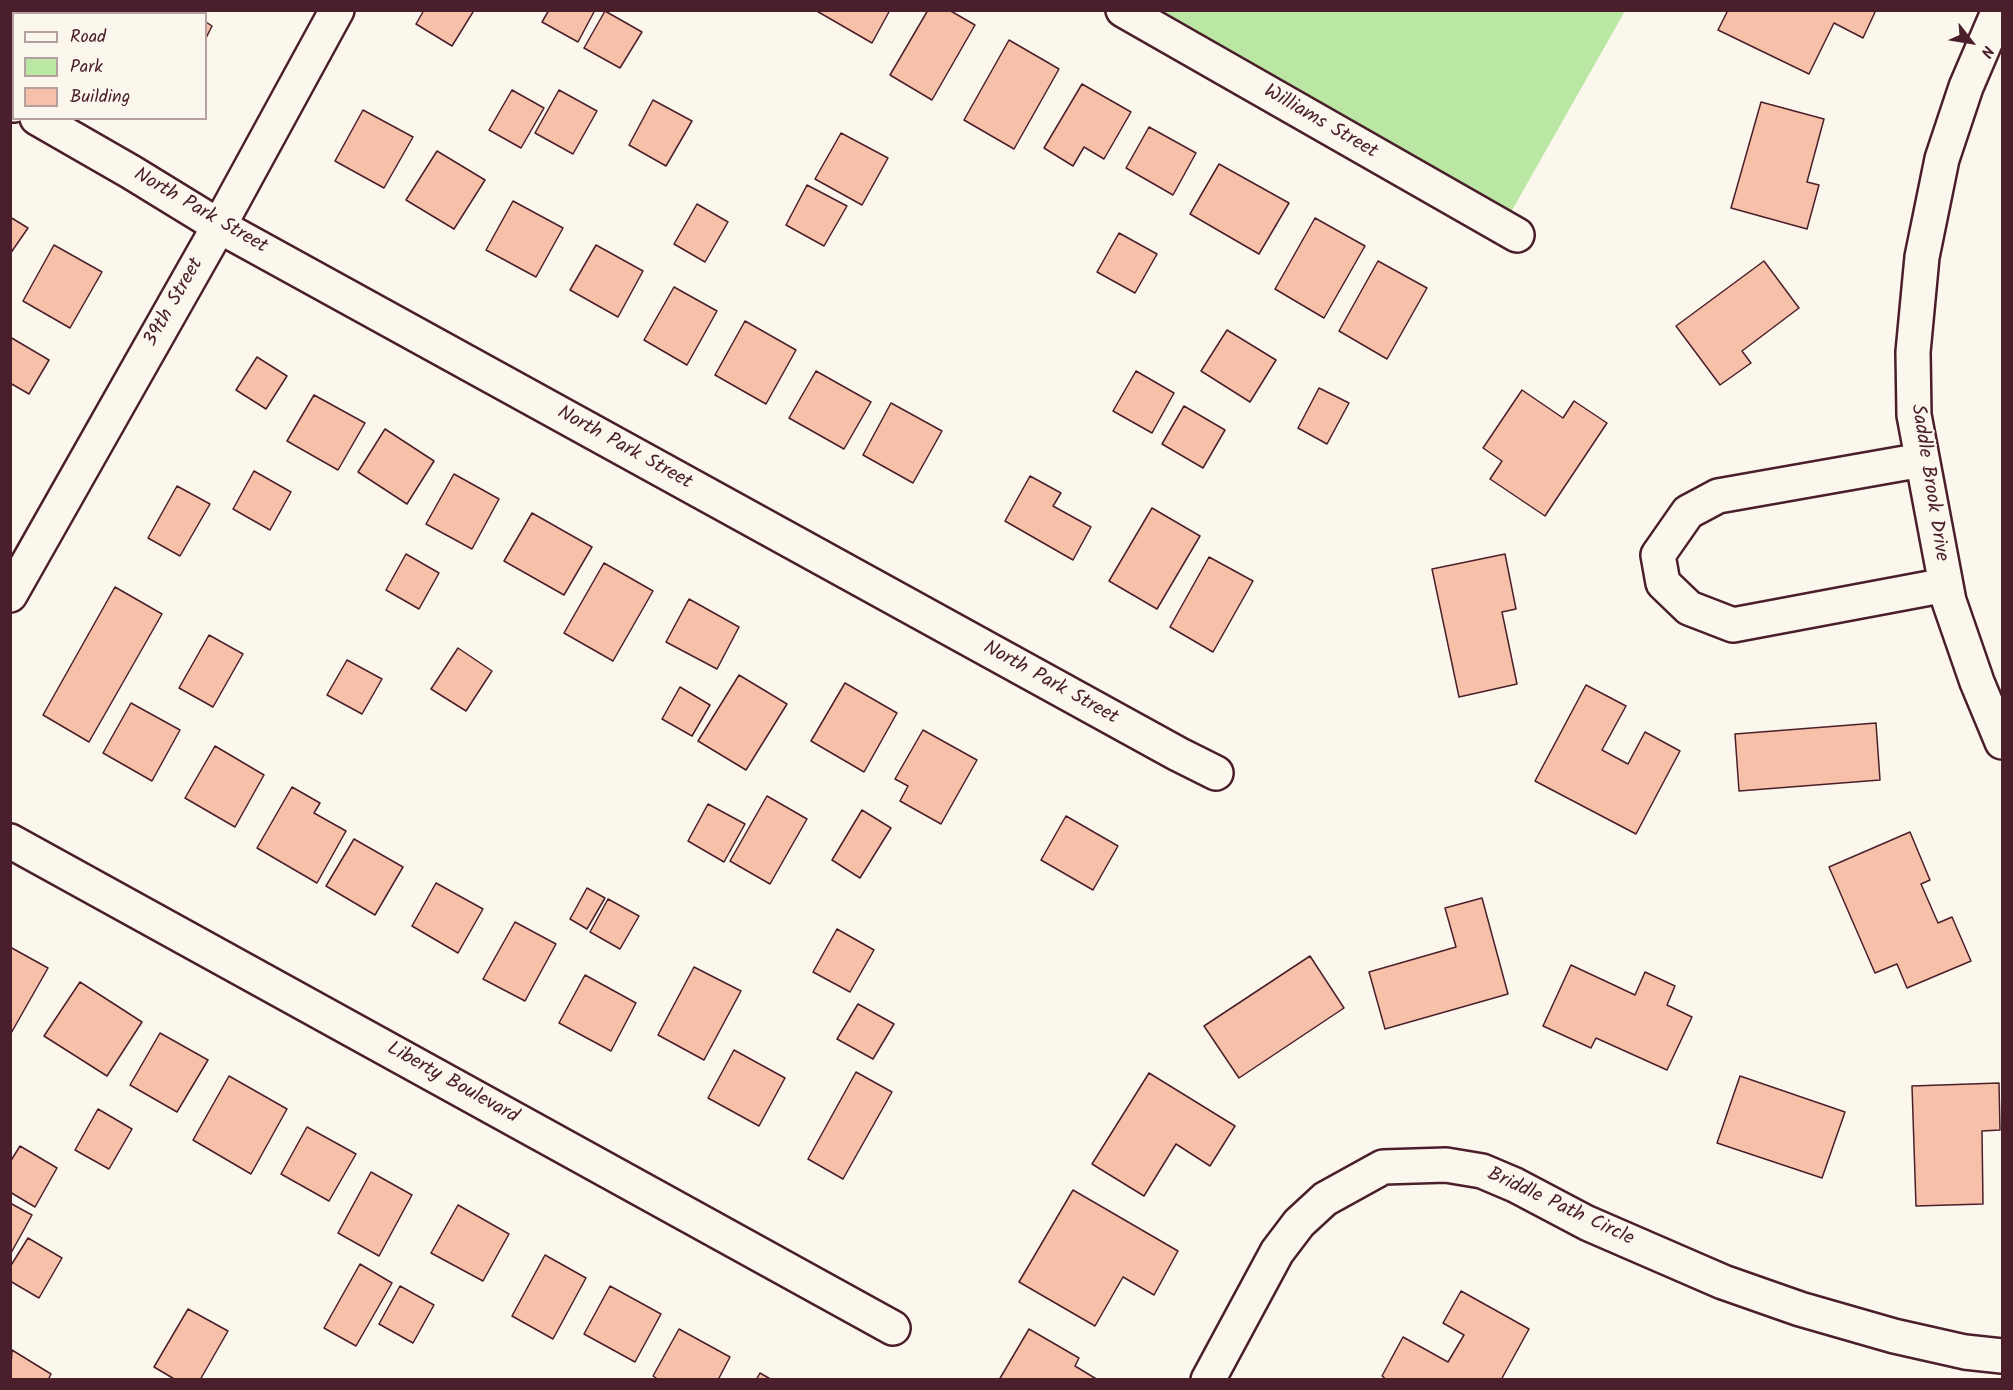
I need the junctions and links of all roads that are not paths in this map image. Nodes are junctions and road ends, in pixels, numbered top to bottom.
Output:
1 (337, 10) edge
2 (1123, 10) edge
3 (1999, 10) edge
4 (40, 120) edge
5 (219, 226) junction
6 (1517, 235) dead end
7 (1922, 460) junction
8 (1946, 585) junction
9 (10, 595) edge
10 (2002, 742) edge
11 (1216, 772) dead end
12 (10, 841) edge
13 (893, 1328) dead end
14 (2002, 1356) edge
15 (1208, 1380) edge

1 - 5 street, 39th Street
2 - 6 street, Williams Street
3 - 7 street, Saddle Brook Drive
4 - 5 street, North Park Street
5 - 9 street, 39th Street
5 - 11 street, North Park Street
7 - 8 street, Saddle Brook Drive
7 - 8 street
8 - 10 street, Saddle Brook Drive
12 - 13 street, Liberty Boulevard
14 - 15 street, Briddle Path Circle

